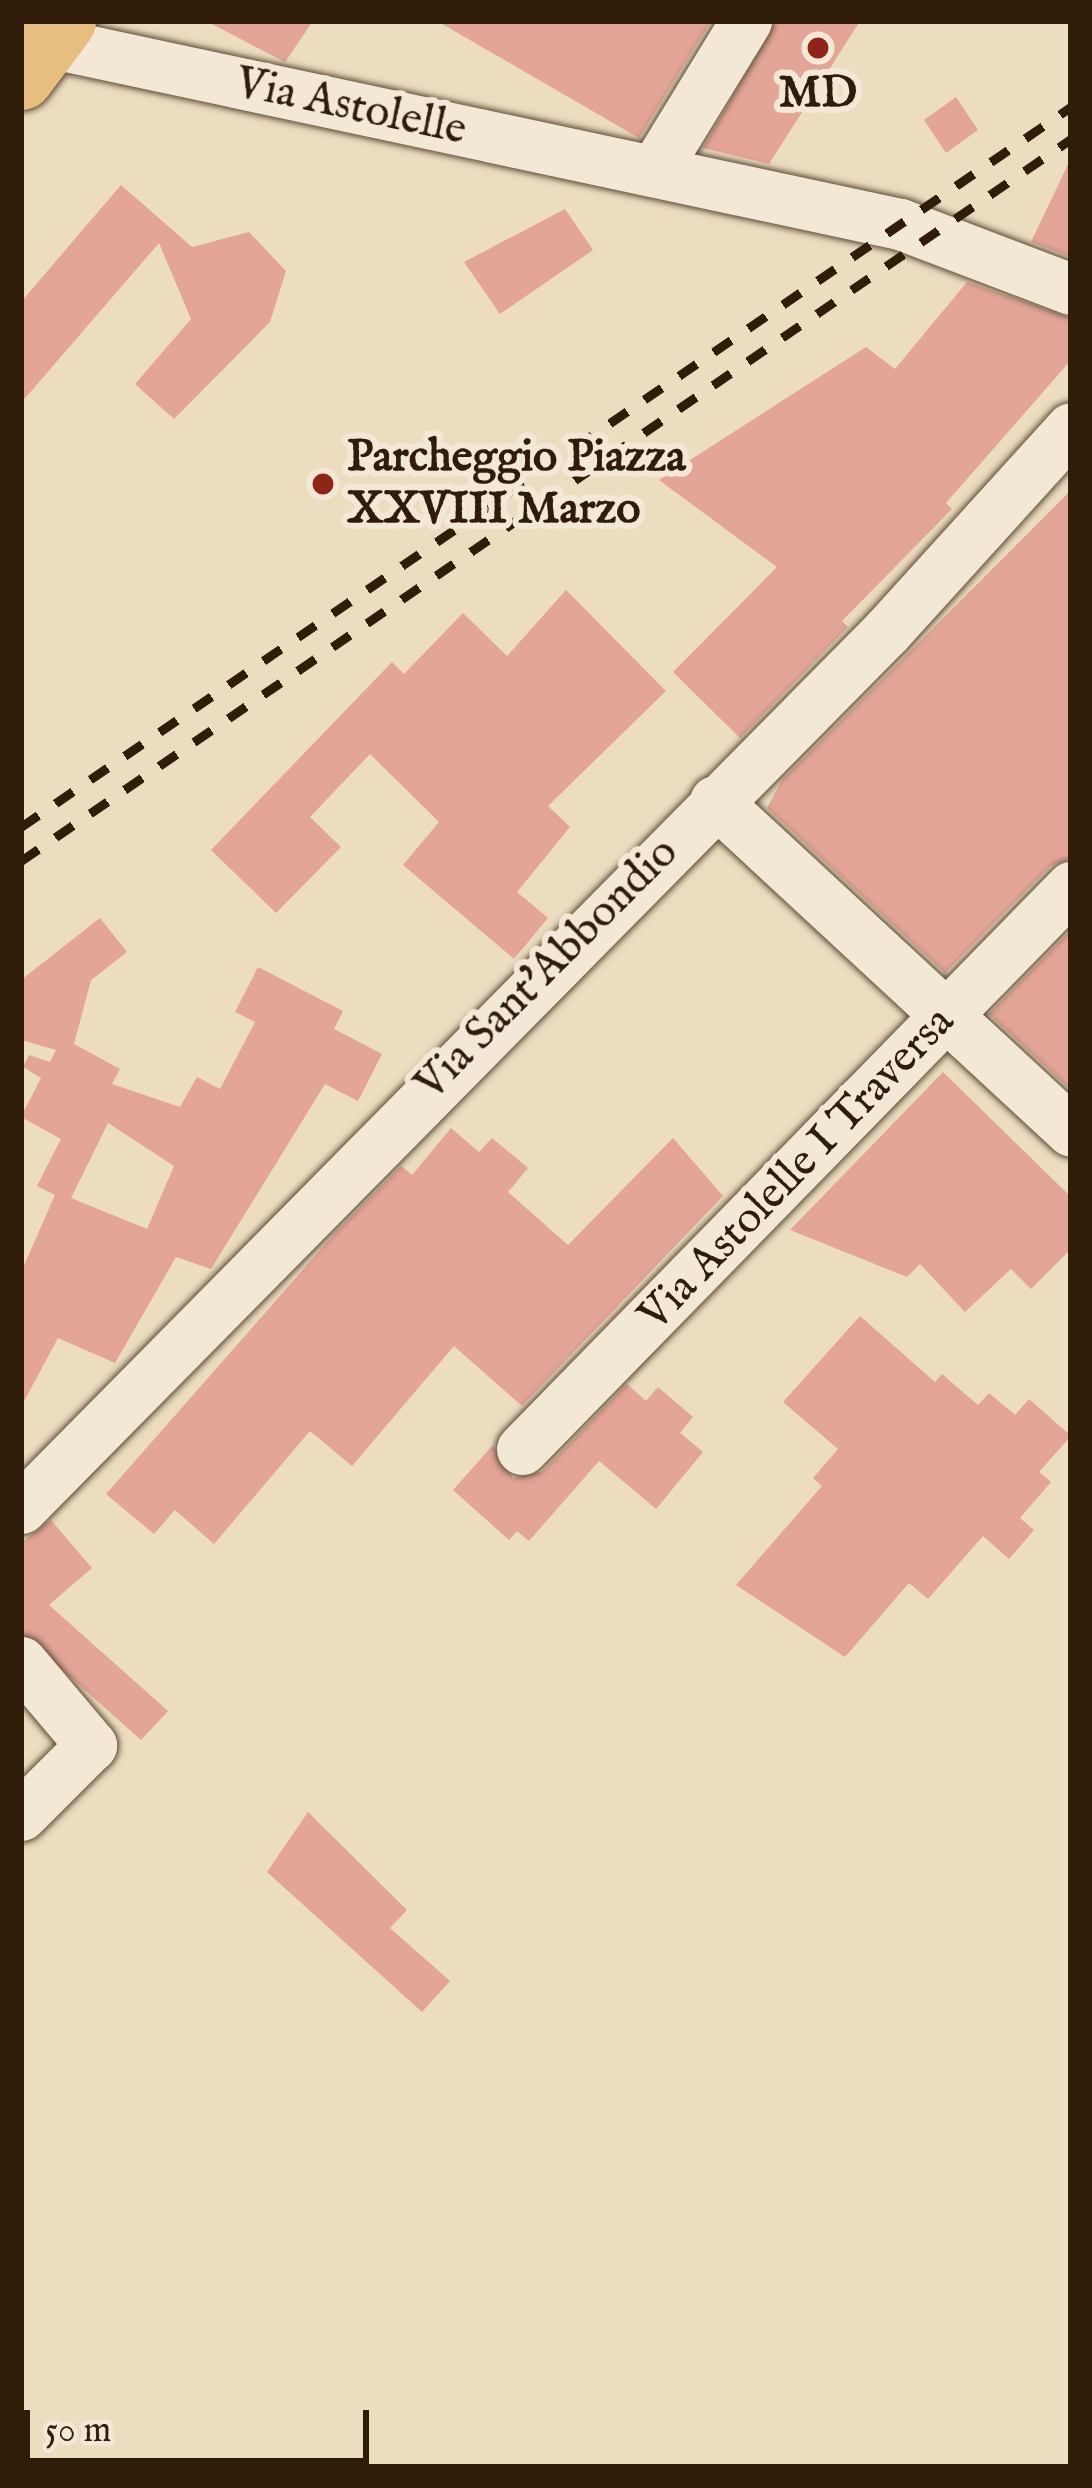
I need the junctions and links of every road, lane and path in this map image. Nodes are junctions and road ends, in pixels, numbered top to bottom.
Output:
1 (746, 21) edge
2 (44, 47) edge
3 (654, 171) junction
4 (1071, 290) edge
5 (1071, 428) edge
6 (715, 801) junction
7 (1071, 886) edge
8 (948, 1016) junction
9 (1071, 1131) edge
10 (522, 1449) dead end
11 (21, 1508) edge
12 (21, 1662) edge
13 (21, 1815) edge

1 - 3 street
2 - 3 street, Via Astolelle
3 - 4 street, Via Astolelle
5 - 6 street, Via Sant'Abbondio
6 - 8 street
6 - 11 street, Via Sant'Abbondio
7 - 8 street, Via Astolelle I Traversa
8 - 9 street
8 - 10 street, Via Astolelle I Traversa
12 - 13 street

